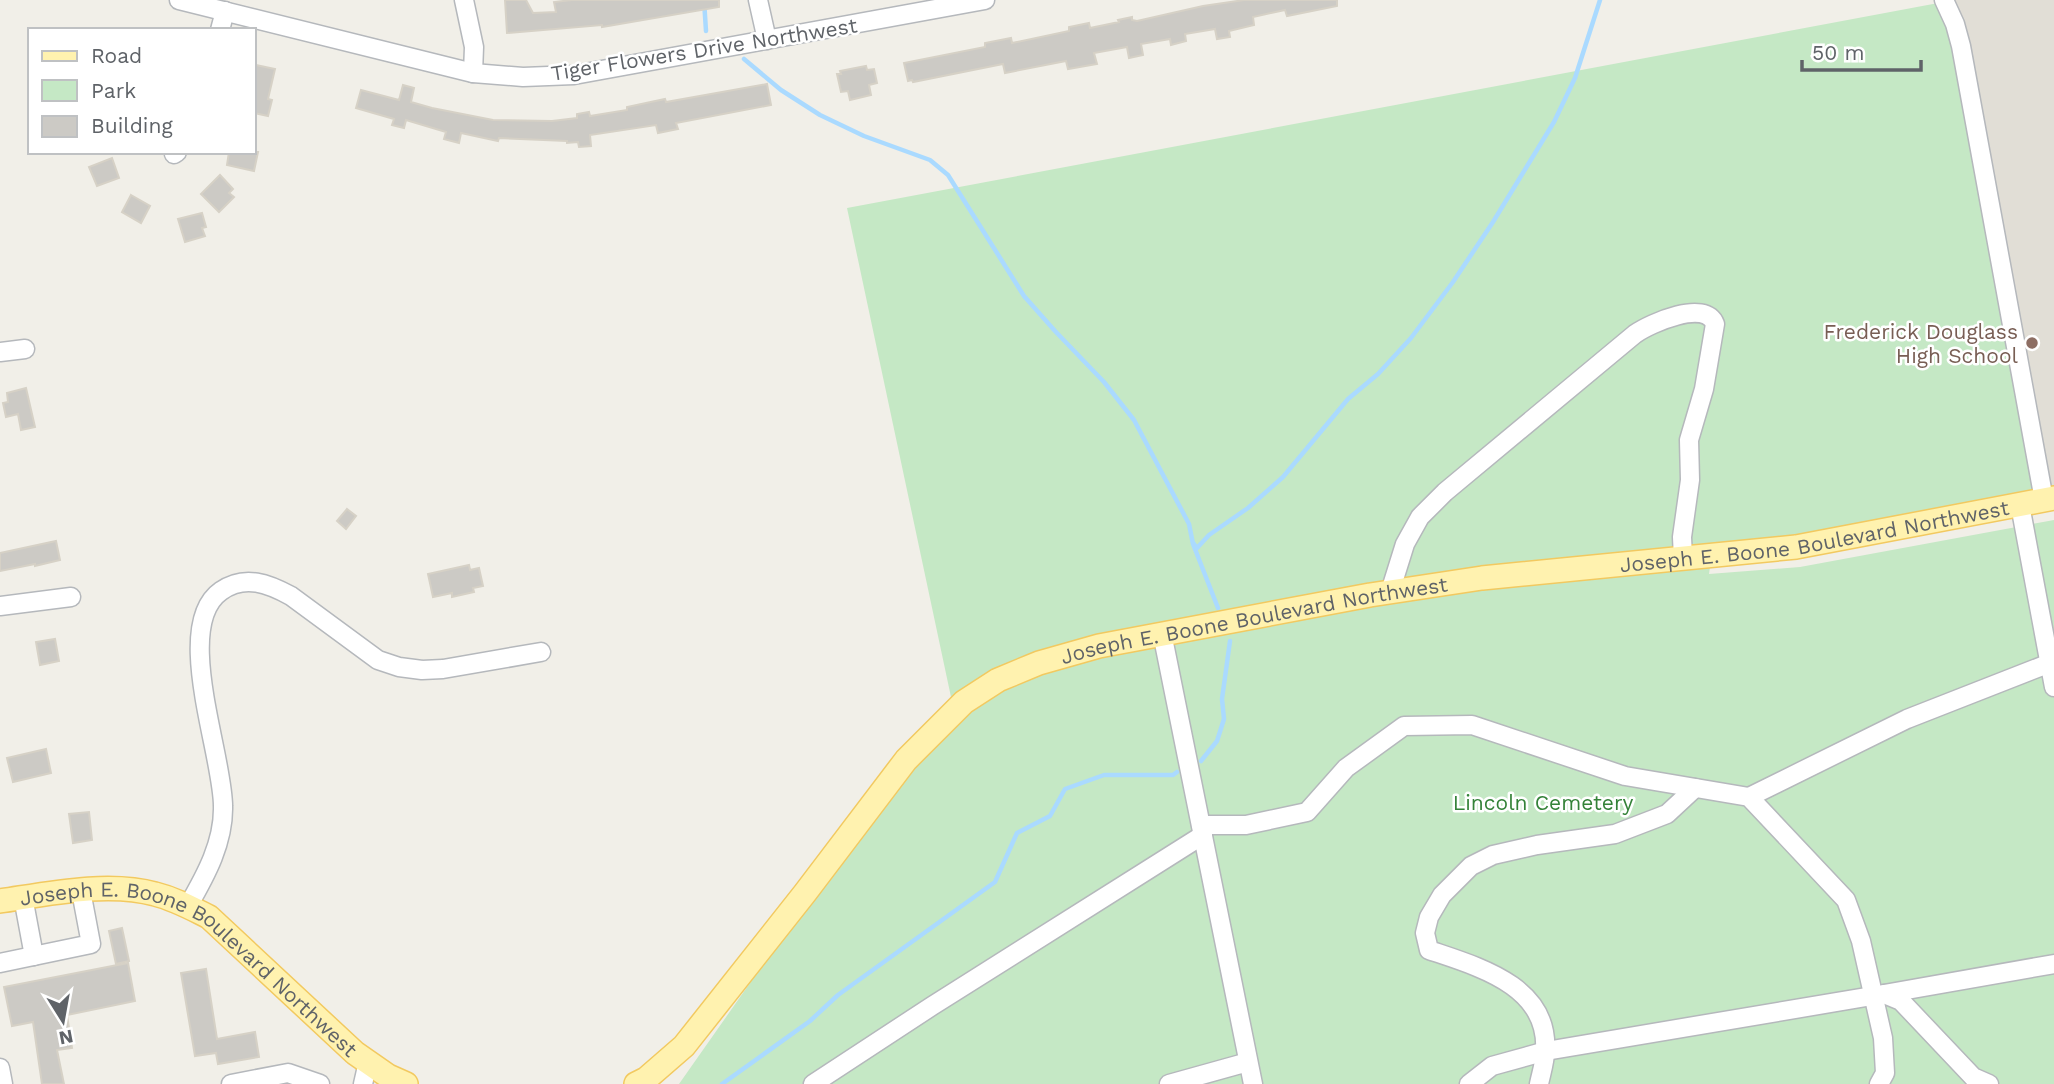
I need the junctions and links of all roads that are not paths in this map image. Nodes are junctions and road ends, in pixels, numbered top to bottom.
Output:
1 (179, 0) edge
2 (464, 0) edge
3 (758, 0) edge
4 (985, 0) edge
5 (1944, 0) edge
6 (225, 11) junction
7 (221, 28) edge
8 (766, 40) junction
9 (473, 73) junction
10 (25, 349) dead end
11 (0, 352) edge
12 (2049, 499) edge
13 (2020, 505) junction
14 (1683, 558) junction
15 (1390, 592) junction
16 (71, 597) dead end
17 (0, 606) edge
18 (1162, 634) junction
19 (541, 652) dead end
20 (2050, 663) junction
21 (2054, 687) edge
22 (1695, 788) junction
23 (1749, 797) junction
24 (1202, 830) junction
25 (81, 891) junction
26 (23, 897) junction
27 (0, 901) edge
28 (188, 906) junction
29 (34, 956) junction
30 (0, 963) edge
31 (2054, 964) edge
32 (1879, 995) junction
33 (1546, 1051) junction
34 (1248, 1062) junction
35 (0, 1068) edge
36 (366, 1073) edge
37 (3, 1084) edge
38 (231, 1084) edge
39 (320, 1084) edge
40 (406, 1084) edge
41 (636, 1084) edge
42 (813, 1084) edge
43 (1170, 1084) edge
44 (1252, 1084) edge
45 (1468, 1084) edge
46 (1539, 1084) edge
47 (1879, 1084) edge
48 (1989, 1084) edge

1 - 6 street, Tiger Flowers Drive Northwest
2 - 9 street
3 - 8 street
4 - 8 street, Tiger Flowers Drive Northwest
5 - 12 street
6 - 7 street
6 - 9 street, Tiger Flowers Drive Northwest
8 - 9 street, Tiger Flowers Drive Northwest
10 - 11 street
12 - 13 main road, Joseph E. Boone Boulevard Northwest
13 - 14 main road, Joseph E. Boone Boulevard Northwest
13 - 20 street
14 - 15 main road, Joseph E. Boone Boulevard Northwest
14 - 15 street
15 - 18 main road, Joseph E. Boone Boulevard Northwest
16 - 17 street
18 - 24 street
18 - 41 main road, Joseph E. Boone Boulevard Northwest
19 - 28 street
20 - 21 street
20 - 23 street
22 - 23 street
22 - 24 street
22 - 33 street
23 - 32 street
24 - 34 street
24 - 42 street
25 - 26 main road, Joseph E. Boone Boulevard Northwest
25 - 28 main road, Joseph E. Boone Boulevard Northwest
25 - 29 street
26 - 27 main road, Joseph E. Boone Boulevard Northwest
26 - 29 street
28 - 36 main road, Joseph E. Boone Boulevard Northwest
29 - 30 street
31 - 32 street
32 - 33 street
32 - 47 street
32 - 48 street
33 - 45 street
33 - 46 street
34 - 43 street
34 - 44 street
35 - 37 street
36 - 40 main road, Joseph E. Boone Boulevard Northwest
38 - 39 street

